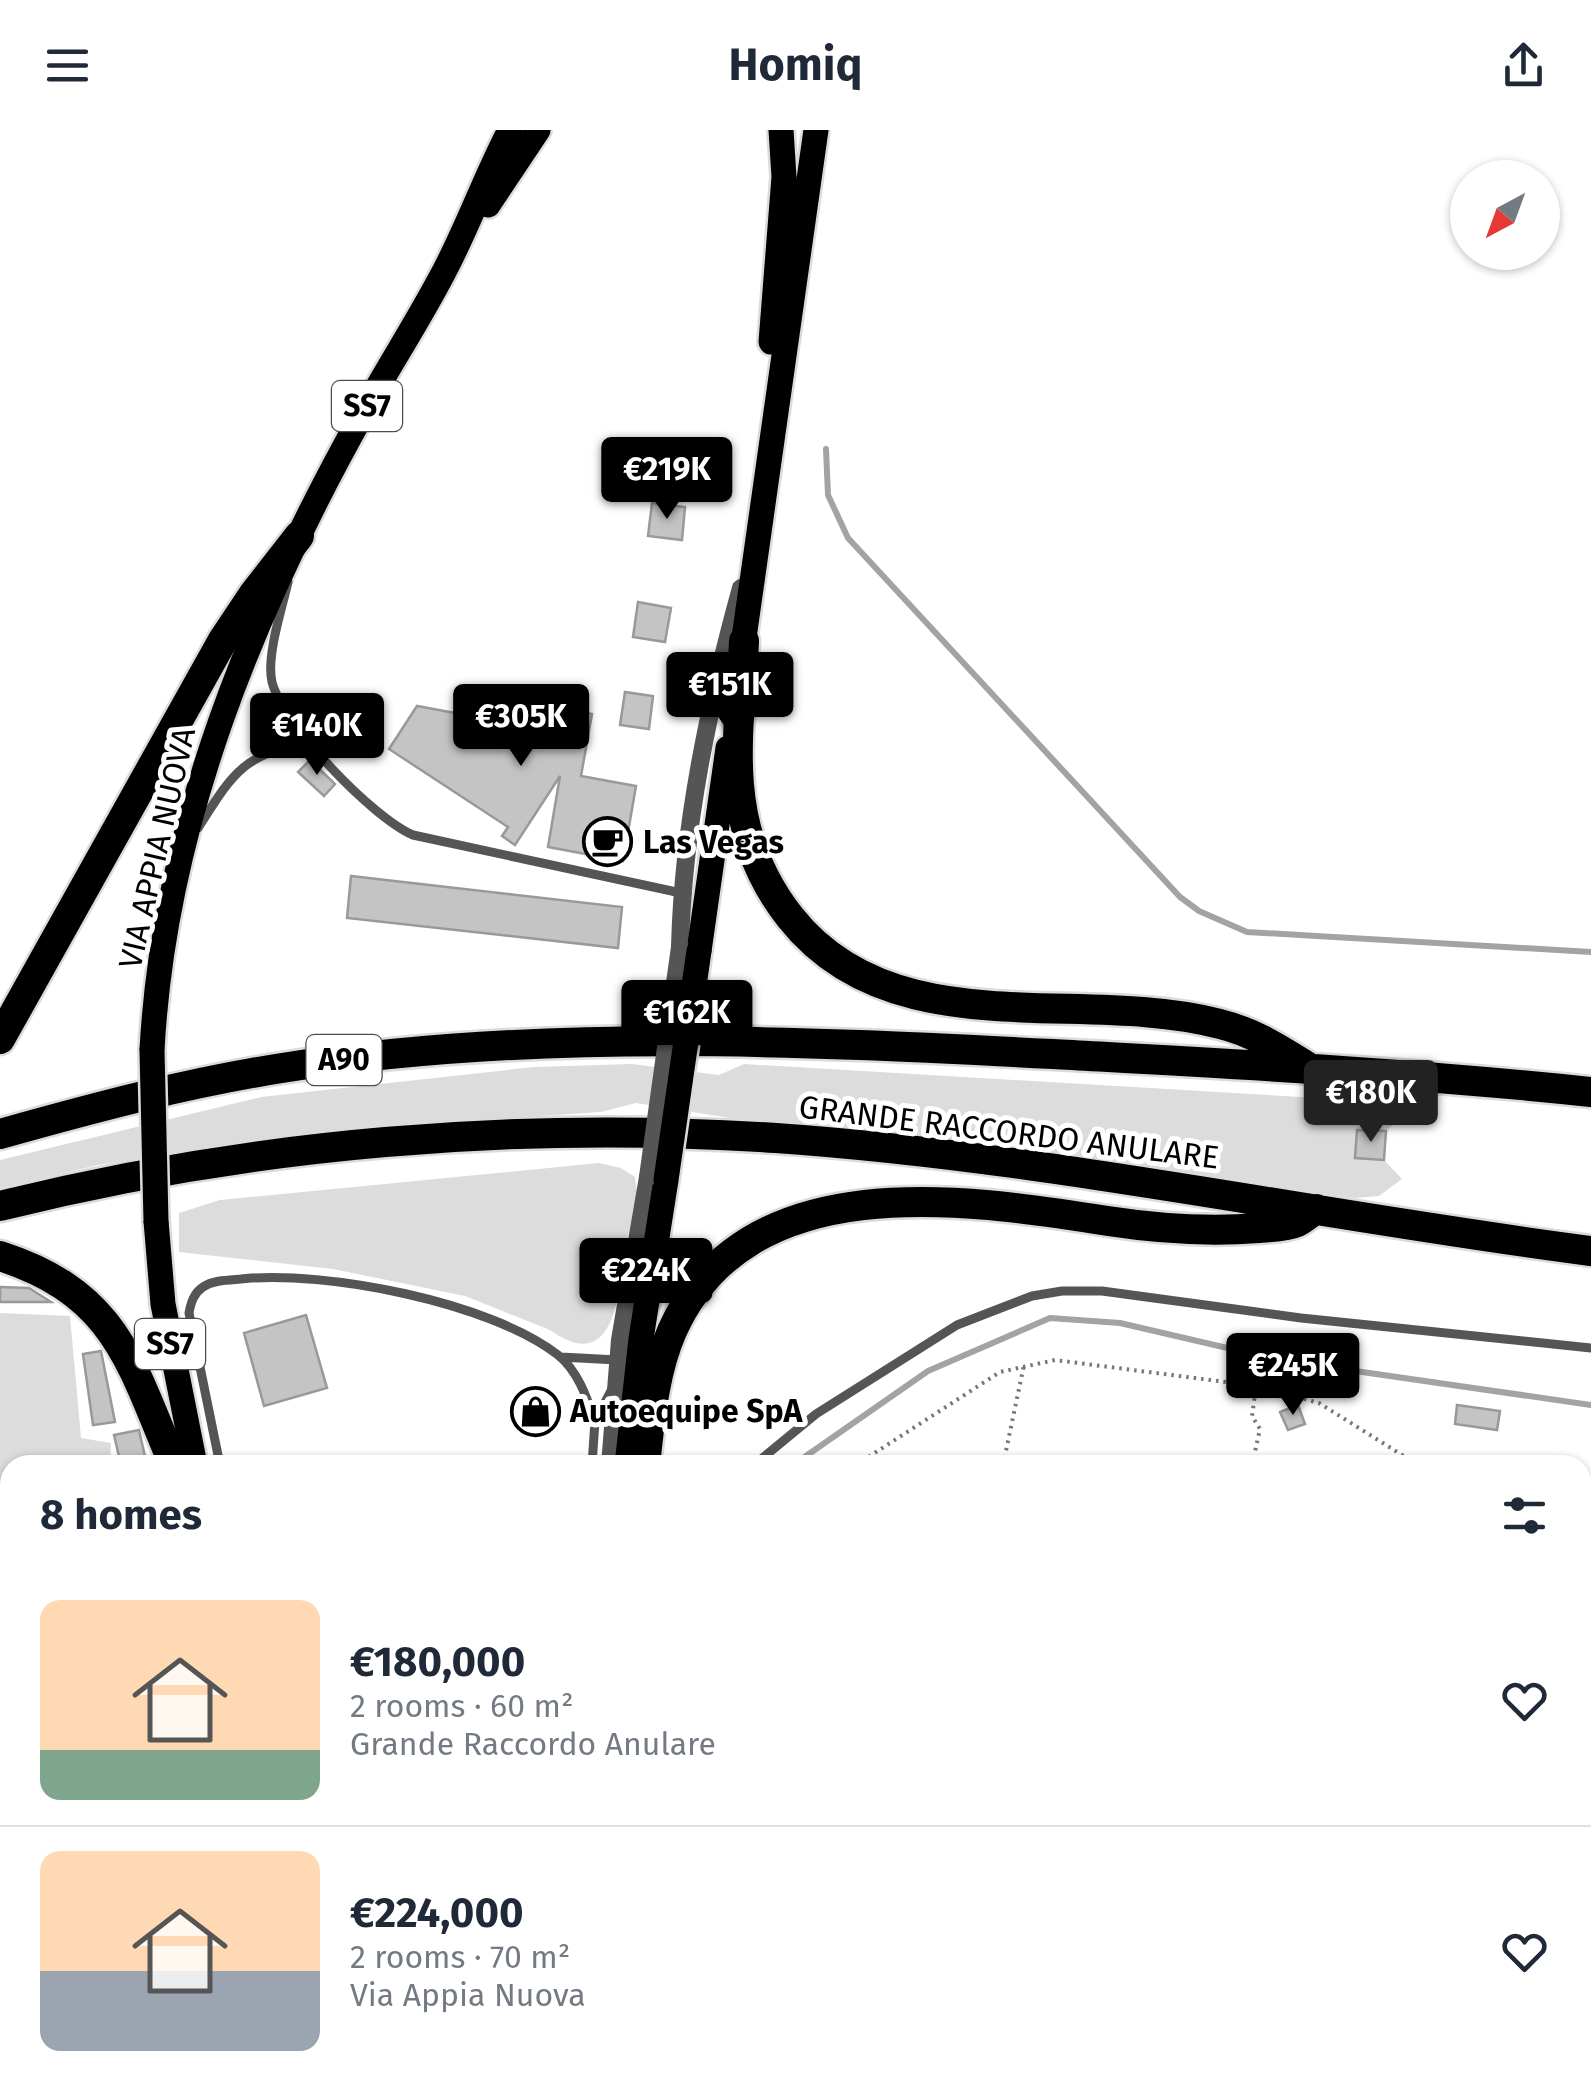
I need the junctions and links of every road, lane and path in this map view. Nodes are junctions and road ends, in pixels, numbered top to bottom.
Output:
1 (510, 130) edge
2 (538, 130) edge
3 (780, 130) edge
4 (816, 130) edge
5 (441, 278) junction
6 (770, 452) junction
7 (759, 526) junction
8 (299, 536) junction
9 (744, 640) junction
10 (308, 742) junction
11 (182, 852) junction
12 (681, 892) junction
13 (689, 949) junction
14 (0, 1039) edge
15 (1310, 1069) junction
16 (1591, 1092) edge
17 (0, 1134) edge
18 (657, 1179) junction
19 (0, 1206) edge
20 (1316, 1209) junction
21 (1591, 1251) edge
22 (0, 1256) edge
23 (1591, 1348) edge
24 (561, 1357) junction
25 (617, 1360) junction
26 (1024, 1366) junction
27 (616, 1382) junction
28 (1257, 1386) junction
29 (595, 1422) junction
30 (170, 1455) edge
31 (193, 1455) edge
32 (218, 1455) edge
33 (593, 1455) edge
34 (611, 1455) edge
35 (628, 1455) edge
36 (647, 1455) edge
37 (766, 1455) edge
38 (871, 1455) edge
39 (1005, 1455) edge
40 (1254, 1455) edge
41 (1402, 1455) edge

1 - 5 main road, VIA APPIA NUOVA / SS7
2 - 5 main road
3 - 6 main road
4 - 6 main road
5 - 8 main road, VIA APPIA NUOVA / SS7
6 - 7 main road
7 - 9 main road
7 - 12 street
8 - 10 lane
8 - 11 main road, VIA APPIA NUOVA / SS7
8 - 14 highway
9 - 13 main road
9 - 15 highway
10 - 11 lane
10 - 12 lane
11 - 31 main road, VIA APPIA NUOVA / SS7, bridge
12 - 13 street
13 - 18 main road, bridge
15 - 16 highway, GRANDE RACCORDO ANULARE / A90
15 - 17 highway, GRANDE RACCORDO ANULARE / A90
18 - 25 street
18 - 35 main road
19 - 20 highway, GRANDE RACCORDO ANULARE
20 - 21 highway, GRANDE RACCORDO ANULARE
20 - 36 highway
22 - 30 highway
23 - 37 lane
24 - 25 lane
24 - 29 lane
24 - 32 lane
25 - 27 street
26 - 28 path
26 - 38 path
26 - 39 path
27 - 29 lane
27 - 34 street
28 - 40 path
28 - 41 path
29 - 33 lane

